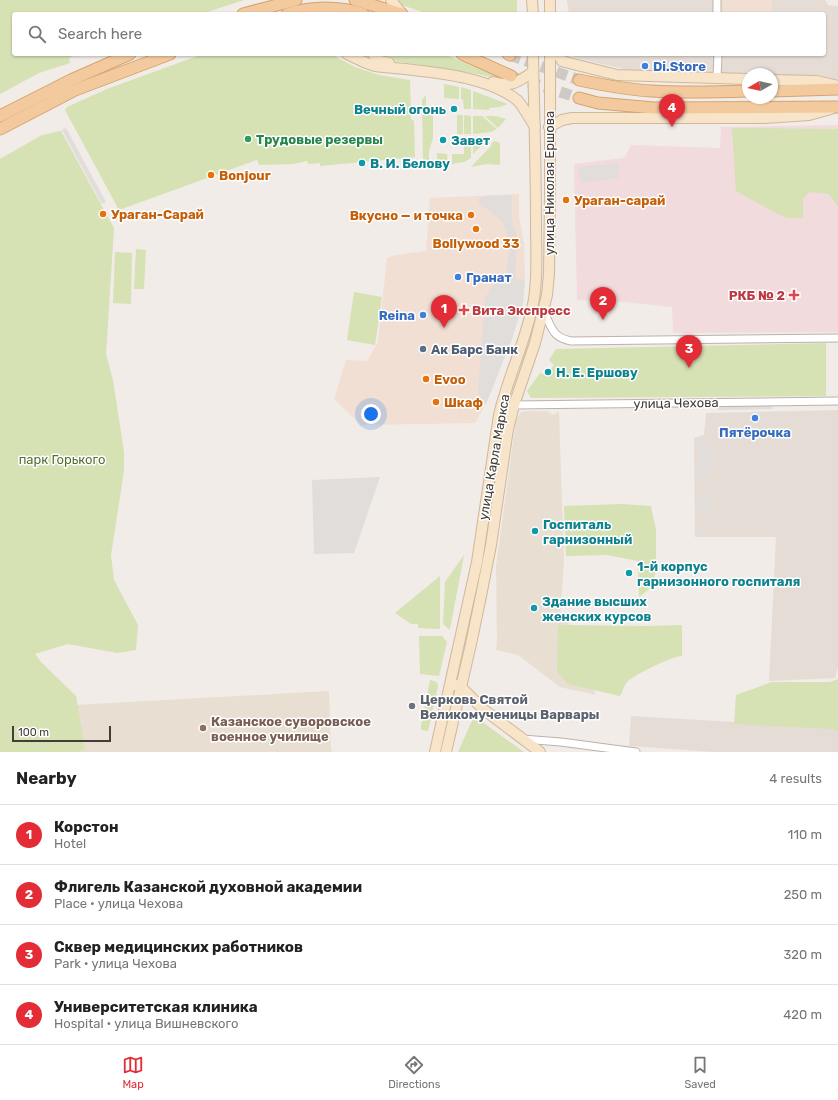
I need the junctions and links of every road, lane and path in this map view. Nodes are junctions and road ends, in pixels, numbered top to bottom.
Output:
1 (283, 0) edge
2 (296, 0) edge
3 (355, 0) edge
4 (391, 0) edge
5 (532, 0) edge
6 (550, 0) edge
7 (717, 0) edge
8 (249, 12) edge
9 (250, 12) edge
10 (297, 12) edge
11 (356, 12) edge
12 (395, 12) edge
13 (400, 12) edge
14 (533, 12) edge
15 (550, 12) edge
16 (717, 12) edge
17 (125, 56) edge
18 (165, 56) edge
19 (351, 56) edge
20 (375, 56) edge
21 (466, 56) edge
22 (533, 56) edge
23 (550, 56) edge
24 (559, 56) edge
25 (718, 56) edge
26 (533, 72) junction
27 (511, 76) tunnel mouth
28 (717, 78) junction
29 (742, 79) edge
30 (579, 80) tunnel mouth
31 (778, 80) edge
32 (838, 86) edge
33 (838, 89) edge
34 (778, 90) edge
35 (742, 91) edge
36 (579, 98) tunnel mouth
37 (838, 107) edge
38 (0, 116) edge
39 (536, 127) junction
40 (549, 127) junction
41 (0, 129) edge
42 (536, 163) joint
43 (544, 312) junction
44 (838, 338) edge
45 (838, 401) edge
46 (514, 405) junction
47 (450, 682) junction
48 (461, 687) junction
49 (522, 739) junction
50 (610, 750) edge
51 (435, 752) edge
52 (446, 752) edge
53 (540, 752) edge
54 (636, 752) edge

1 - 8 main road
2 - 9 main road
3 - 12 main road
4 - 13 main road
5 - 14 main road
6 - 15 main road
7 - 16 street
10 - 11 main road
17 - 38 main road
18 - 41 main road
19 - 39 main road
20 - 26 main road
21 - 27 main road
22 - 26 main road, улица Николая Ершова
23 - 40 main road, улица Николая Ершова
24 - 28 main road
25 - 28 street
26 - 39 main road, улица Николая Ершова
28 - 29 main road
30 - 35 main road
31 - 32 main road
33 - 34 main road
36 - 37 main road
37 - 40 main road
39 - 42 main road, улица Николая Ершова
40 - 43 main road, улица Николая Ершова
42 - 47 main road, улица Карла Маркса
43 - 44 street
43 - 46 main road, улица Карла Маркса
45 - 46 street, улица Чехова
46 - 48 main road, улица Карла Маркса
47 - 48 main road
47 - 51 main road, улица Карла Маркса
48 - 49 main road
48 - 52 main road, улица Карла Маркса
49 - 50 street
49 - 53 main road
50 - 54 street

